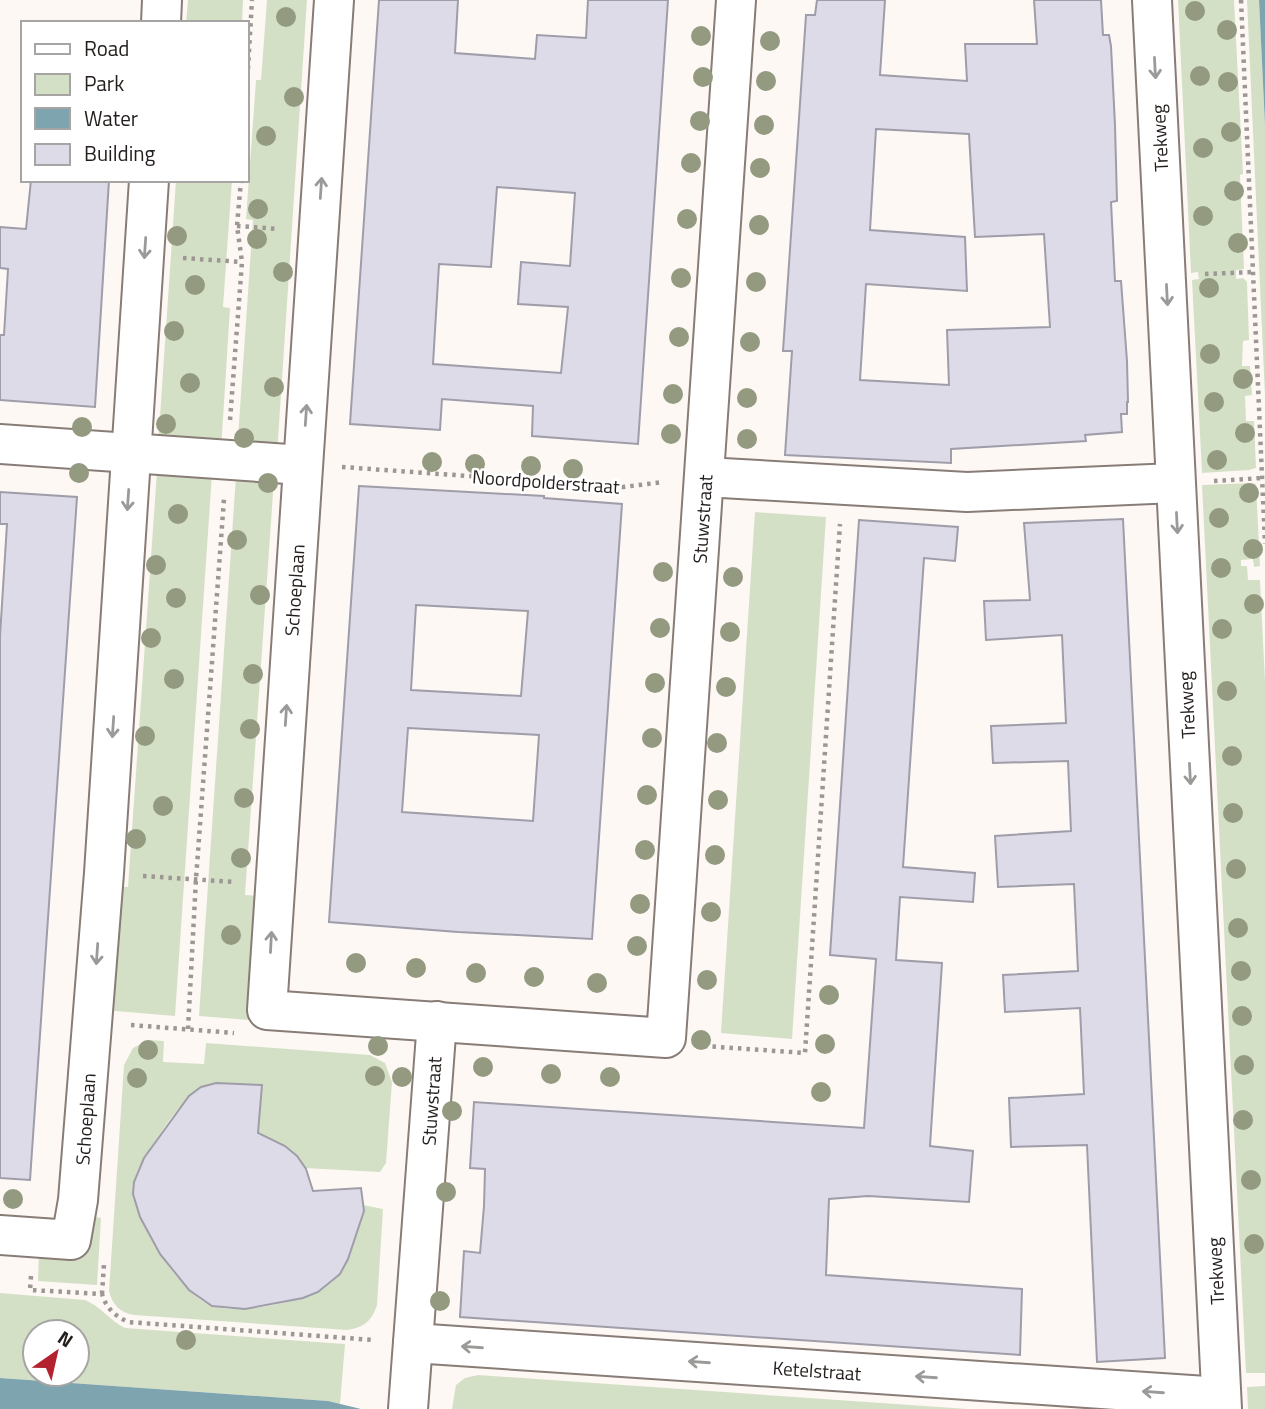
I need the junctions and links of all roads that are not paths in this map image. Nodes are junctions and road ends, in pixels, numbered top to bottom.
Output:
1 (162, 0) edge
2 (334, 0) edge
3 (736, 0) edge
4 (1152, 0) edge
5 (160, 21) edge
6 (149, 182) edge
7 (0, 444) edge
8 (131, 453) junction
9 (302, 465) junction
10 (705, 477) junction
11 (1175, 483) junction
12 (437, 1021) junction
13 (17, 1236) edge
14 (413, 1343) junction
15 (409, 1399) edge
16 (1221, 1403) edge

1 - 5 street
9 -> 2 street, Schoeplaan
3 - 10 street, Stuwstraat
4 -> 11 street, Trekweg
6 -> 8 street, Schoeplaan
7 - 8 street
8 - 9 street
8 -> 13 street, Schoeplaan
12 -> 9 street, Schoeplaan
10 - 11 street
10 - 12 street, Stuwstraat
11 -> 16 street, Trekweg
12 - 14 street, Stuwstraat
14 - 15 street, Stuwstraat
16 -> 14 street, Ketelstraat

